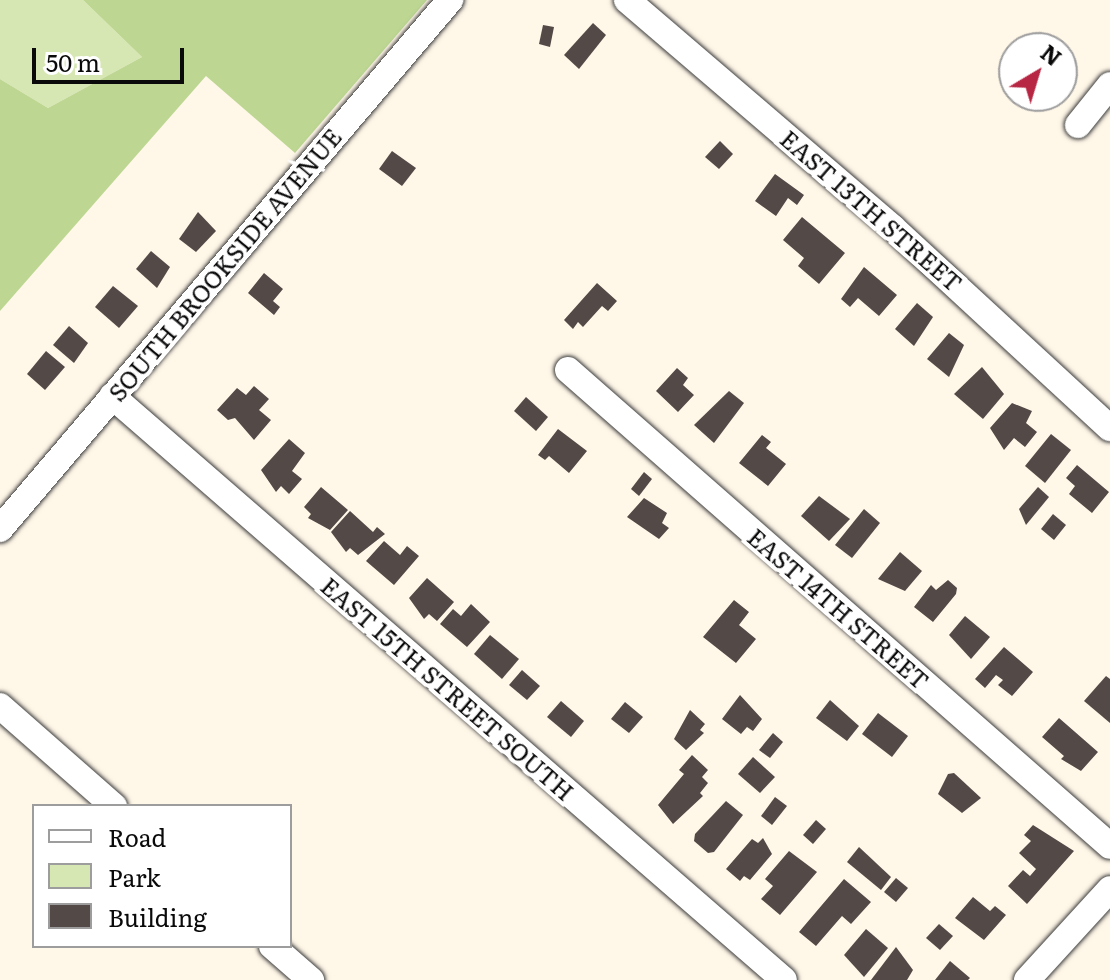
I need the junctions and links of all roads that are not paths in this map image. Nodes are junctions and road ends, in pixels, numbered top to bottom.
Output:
1 (450, 0) edge
2 (627, 0) edge
3 (1110, 85) edge
4 (1078, 125) dead end
5 (568, 370) dead end
6 (112, 396) junction
7 (1110, 428) edge
8 (0, 529) edge
9 (0, 706) edge
10 (112, 804) edge
11 (1110, 846) edge
12 (1110, 889) edge
13 (274, 948) edge
14 (311, 980) edge
15 (784, 980) edge
16 (1027, 980) edge

1 - 6 street, SOUTH BROOKSIDE AVENUE
2 - 7 street, EAST 13TH STREET
3 - 4 street
5 - 11 street, EAST 14TH STREET
6 - 8 street, SOUTH BROOKSIDE AVENUE
6 - 15 street, EAST 15TH STREET SOUTH
9 - 10 street
12 - 16 street
13 - 14 street

